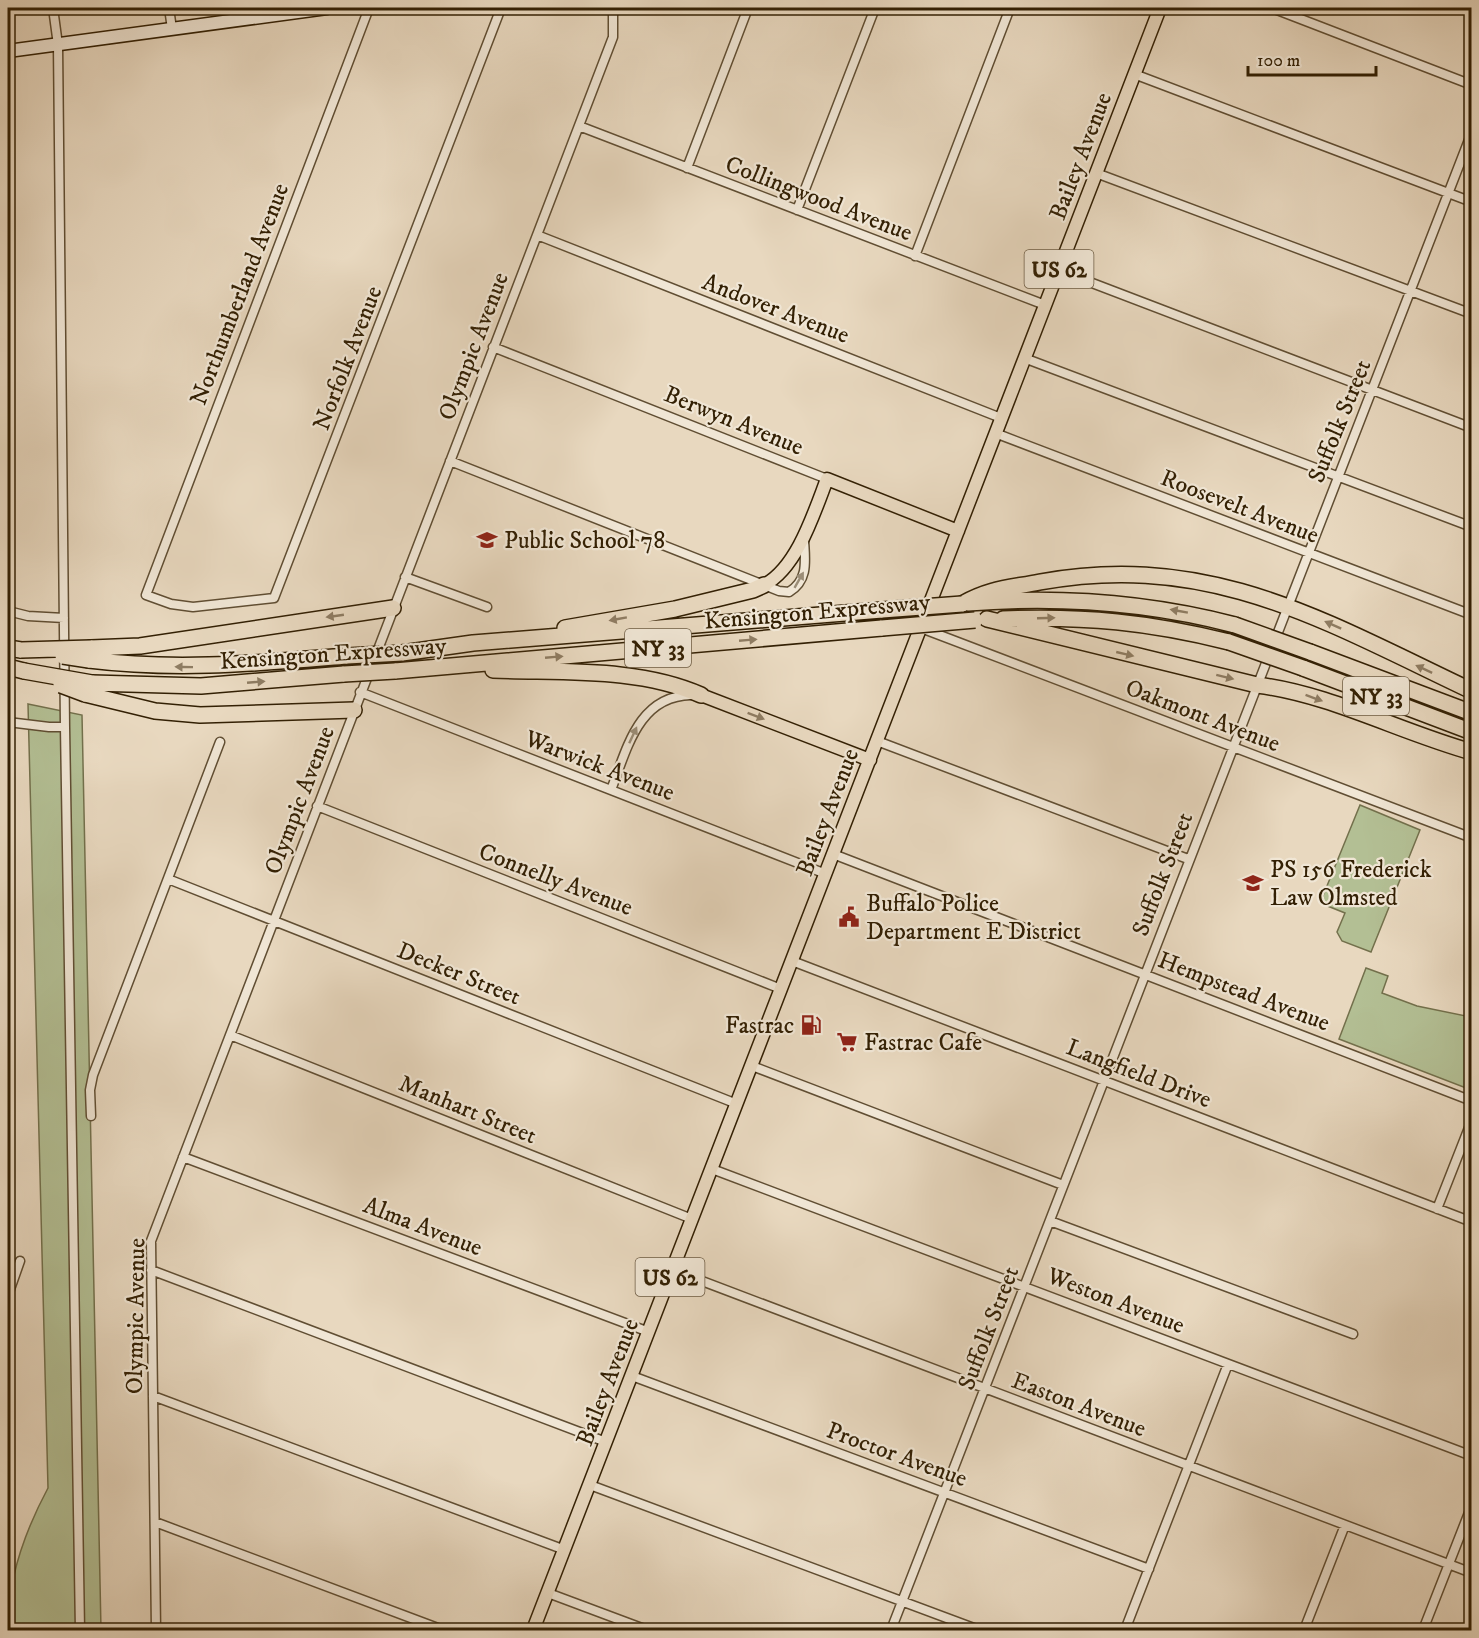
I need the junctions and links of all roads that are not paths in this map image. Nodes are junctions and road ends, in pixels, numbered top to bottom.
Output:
1 (53, 8) edge
2 (169, 8) edge
3 (327, 8) edge
4 (369, 8) edge
5 (501, 8) edge
6 (613, 8) edge
7 (748, 8) edge
8 (875, 8) edge
9 (1010, 8) edge
10 (1160, 8) edge
11 (1272, 8) edge
12 (302, 9) edge
13 (172, 29) junction
14 (58, 45) junction
15 (8, 51) edge
16 (1134, 74) junction
17 (1472, 85) edge
18 (579, 126) junction
19 (1472, 132) edge
20 (687, 168) junction
21 (1096, 173) junction
22 (1448, 194) junction
23 (1472, 202) edge
24 (797, 210) junction
25 (537, 235) junction
26 (915, 256) junction
27 (1058, 270) junction
28 (1411, 292) junction
29 (1045, 306) junction
30 (1472, 314) edge
31 (494, 347) junction
32 (1024, 358) junction
33 (1373, 390) junction
34 (1001, 418) junction
35 (1472, 428) edge
36 (995, 434) junction
37 (450, 461) junction
38 (1338, 478) junction
39 (827, 479) junction
40 (1472, 528) edge
41 (958, 531) junction
42 (804, 539) junction
43 (1307, 553) junction
44 (405, 577) junction
45 (764, 585) junction
46 (146, 594) joint
47 (984, 597) junction
48 (1287, 606) junction
49 (393, 608) junction
50 (488, 608) dead end
51 (8, 611) edge
52 (1472, 615) edge
53 (64, 618) junction
54 (981, 620) junction
55 (921, 628) junction
56 (473, 643) junction
57 (14, 649) edge
58 (90, 654) junction
59 (8, 667) edge
60 (433, 668) junction
61 (1257, 685) junction
62 (89, 688) junction
63 (1472, 691) edge
64 (360, 692) junction
65 (701, 695) junction
66 (354, 710) junction
67 (1472, 713) edge
68 (8, 722) edge
69 (65, 727) junction
70 (1472, 732) edge
71 (877, 741) junction
72 (220, 742) dead end
73 (1233, 747) junction
74 (1472, 752) edge
75 (870, 760) junction
76 (611, 790) junction
77 (317, 806) junction
78 (1472, 838) edge
79 (833, 854) junction
80 (1188, 860) junction
81 (826, 874) junction
82 (168, 879) junction
83 (274, 921) junction
84 (792, 961) junction
85 (1144, 973) junction
86 (781, 989) junction
87 (230, 1035) junction
88 (752, 1066) junction
89 (1104, 1080) junction
90 (1472, 1101) edge
91 (737, 1104) junction
92 (91, 1116) dead end
93 (1472, 1120) edge
94 (183, 1157) junction
95 (712, 1169) junction
96 (1063, 1185) junction
97 (1437, 1209) junction
98 (692, 1219) junction
99 (1050, 1221) junction
100 (1472, 1222) edge
101 (20, 1261) dead end
102 (151, 1270) junction
103 (673, 1270) junction
104 (1024, 1286) junction
105 (8, 1295) edge
106 (649, 1332) junction
107 (1353, 1334) dead end
108 (1228, 1364) junction
109 (632, 1376) junction
110 (985, 1389) junction
111 (153, 1396) junction
112 (606, 1442) junction
113 (1472, 1456) edge
114 (1189, 1466) junction
115 (590, 1485) junction
116 (945, 1492) junction
117 (1472, 1505) edge
118 (155, 1522) junction
119 (1345, 1525) junction
120 (565, 1550) junction
121 (1449, 1564) junction
122 (1149, 1569) junction
123 (1472, 1573) edge
124 (548, 1593) junction
125 (902, 1602) junction
126 (80, 1630) edge
127 (156, 1630) edge
128 (443, 1630) edge
129 (533, 1630) edge
130 (647, 1630) edge
131 (891, 1630) edge
132 (979, 1630) edge
133 (1125, 1630) edge
134 (1304, 1630) edge
135 (1424, 1630) edge

1 - 14 street
2 - 13 street
3 - 12 street
4 - 46 street, Northumberland Avenue
5 - 46 street, Norfolk Avenue
6 - 18 street, Olympic Avenue
7 - 20 street
8 - 24 street
9 - 26 street
10 - 16 main road, Bailey Avenue / US 62
11 - 17 street
12 - 13 street
13 - 14 street
14 - 15 street
14 - 53 street
16 - 21 main road, Bailey Avenue / US 62
16 - 22 street
18 - 20 street, Collingwood Avenue
18 - 25 street, Olympic Avenue
19 - 22 street, Suffolk Street
20 - 24 street, Collingwood Avenue
21 - 27 main road, Bailey Avenue / US 62
21 - 28 street
22 - 23 street
22 - 28 street, Suffolk Street
24 - 26 street, Collingwood Avenue
25 - 31 street, Olympic Avenue
25 - 34 street, Andover Avenue
26 - 29 street, Collingwood Avenue
27 - 29 main road, Bailey Avenue / US 62
27 - 33 street
28 - 30 street
28 - 33 street, Suffolk Street
29 - 32 main road, Bailey Avenue / US 62
31 - 37 street, Olympic Avenue
31 - 39 street, Berwyn Avenue
32 - 34 main road, Bailey Avenue / US 62
32 - 38 street
33 - 35 street
33 - 38 street, Suffolk Street
34 - 36 main road, Bailey Avenue / US 62
36 - 41 main road, Bailey Avenue / US 62
36 - 43 street, Roosevelt Avenue
37 - 44 street, Olympic Avenue
37 - 45 street
38 - 40 street
38 - 43 street, Suffolk Street
39 - 41 main road, Berwyn Avenue
39 - 42 main road
41 - 55 main road, Bailey Avenue / US 62
42 - 45 main road
45 -> 42 street
43 - 48 street, Suffolk Street
43 - 52 street, Roosevelt Avenue
44 - 49 street, Olympic Avenue
44 - 50 street
45 -> 56 highway
47 - 48 highway
47 - 56 highway, Kensington Expressway / NY 33, bridge
67 -> 47 highway, NY 33, bridge
48 - 61 street, Suffolk Street
63 -> 48 highway
49 -> 58 highway
49 - 64 street, Olympic Avenue
51 - 53 street
53 - 69 street
60 -> 54 highway, Kensington Expressway / NY 33, bridge
54 -> 61 highway
54 -> 70 highway, Kensington Expressway / NY 33, bridge
55 - 71 main road, Bailey Avenue / US 62
55 - 73 street, Oakmont Avenue
56 -> 58 highway, Kensington Expressway / NY 33, bridge
57 - 58 highway, bridge
59 - 62 highway, bridge
62 -> 60 highway, Kensington Expressway / NY 33, bridge
60 - 65 highway
61 - 73 street, Suffolk Street
61 -> 74 highway
62 - 66 highway
64 - 66 street, Olympic Avenue
64 - 76 street, Warwick Avenue
65 -> 75 main road
76 -> 65 street
66 - 77 street, Olympic Avenue
68 - 69 street
69 - 126 street
71 - 75 main road, Bailey Avenue / US 62
71 - 80 street
72 - 82 street
73 - 78 street, Oakmont Avenue
73 - 80 street, Suffolk Street
75 - 79 main road, Bailey Avenue / US 62
76 - 81 street, Warwick Avenue
77 - 83 street, Olympic Avenue
77 - 86 street, Connelly Avenue
79 - 81 main road, Bailey Avenue / US 62
79 - 85 street, Hempstead Avenue
80 - 85 street, Suffolk Street
81 - 84 main road, Bailey Avenue / US 62
82 - 83 street, Decker Street
82 - 92 street
83 - 87 street, Olympic Avenue
83 - 91 street, Decker Street
84 - 86 main road, Bailey Avenue / US 62
84 - 89 street, Langfield Drive
85 - 89 street, Suffolk Street
85 - 90 street, Hempstead Avenue
86 - 88 main road, Bailey Avenue / US 62
87 - 94 street, Olympic Avenue
87 - 98 street, Manhart Street
88 - 91 main road, Bailey Avenue / US 62
88 - 96 street
89 - 96 street, Suffolk Street
89 - 97 street, Langfield Drive
91 - 95 main road, Bailey Avenue / US 62
93 - 97 street
94 - 102 street, Olympic Avenue
94 - 106 street, Alma Avenue
95 - 98 main road, Bailey Avenue / US 62
95 - 104 street, Weston Avenue
96 - 99 street, Suffolk Street
97 - 100 street, Langfield Drive
98 - 103 main road, Bailey Avenue / US 62
99 - 104 street, Suffolk Street
99 - 107 street
101 - 105 street
102 - 111 street, Olympic Avenue
102 - 112 street
103 - 106 main road, Bailey Avenue / US 62
103 - 110 street, Easton Avenue
104 - 108 street, Weston Avenue
104 - 110 street, Suffolk Street
106 - 109 main road, Bailey Avenue / US 62
108 - 113 street, Weston Avenue
108 - 114 street
109 - 112 main road, Bailey Avenue / US 62
109 - 116 street, Proctor Avenue
110 - 114 street, Easton Avenue
110 - 116 street, Suffolk Street
111 - 118 street, Olympic Avenue
111 - 120 street
112 - 115 main road, Bailey Avenue / US 62
114 - 119 street, Easton Avenue
114 - 122 street
115 - 120 main road, Bailey Avenue / US 62
115 - 125 street
116 - 122 street, Proctor Avenue
116 - 125 street, Suffolk Street
117 - 121 street
118 - 127 street, Olympic Avenue
118 - 128 street
119 - 121 street, Easton Avenue
119 - 134 street
120 - 124 main road, Bailey Avenue / US 62
121 - 123 street, Easton Avenue
121 - 135 street
122 - 133 street
124 - 129 main road, Bailey Avenue / US 62
124 - 130 street
125 - 131 street, Suffolk Street
125 - 132 street

